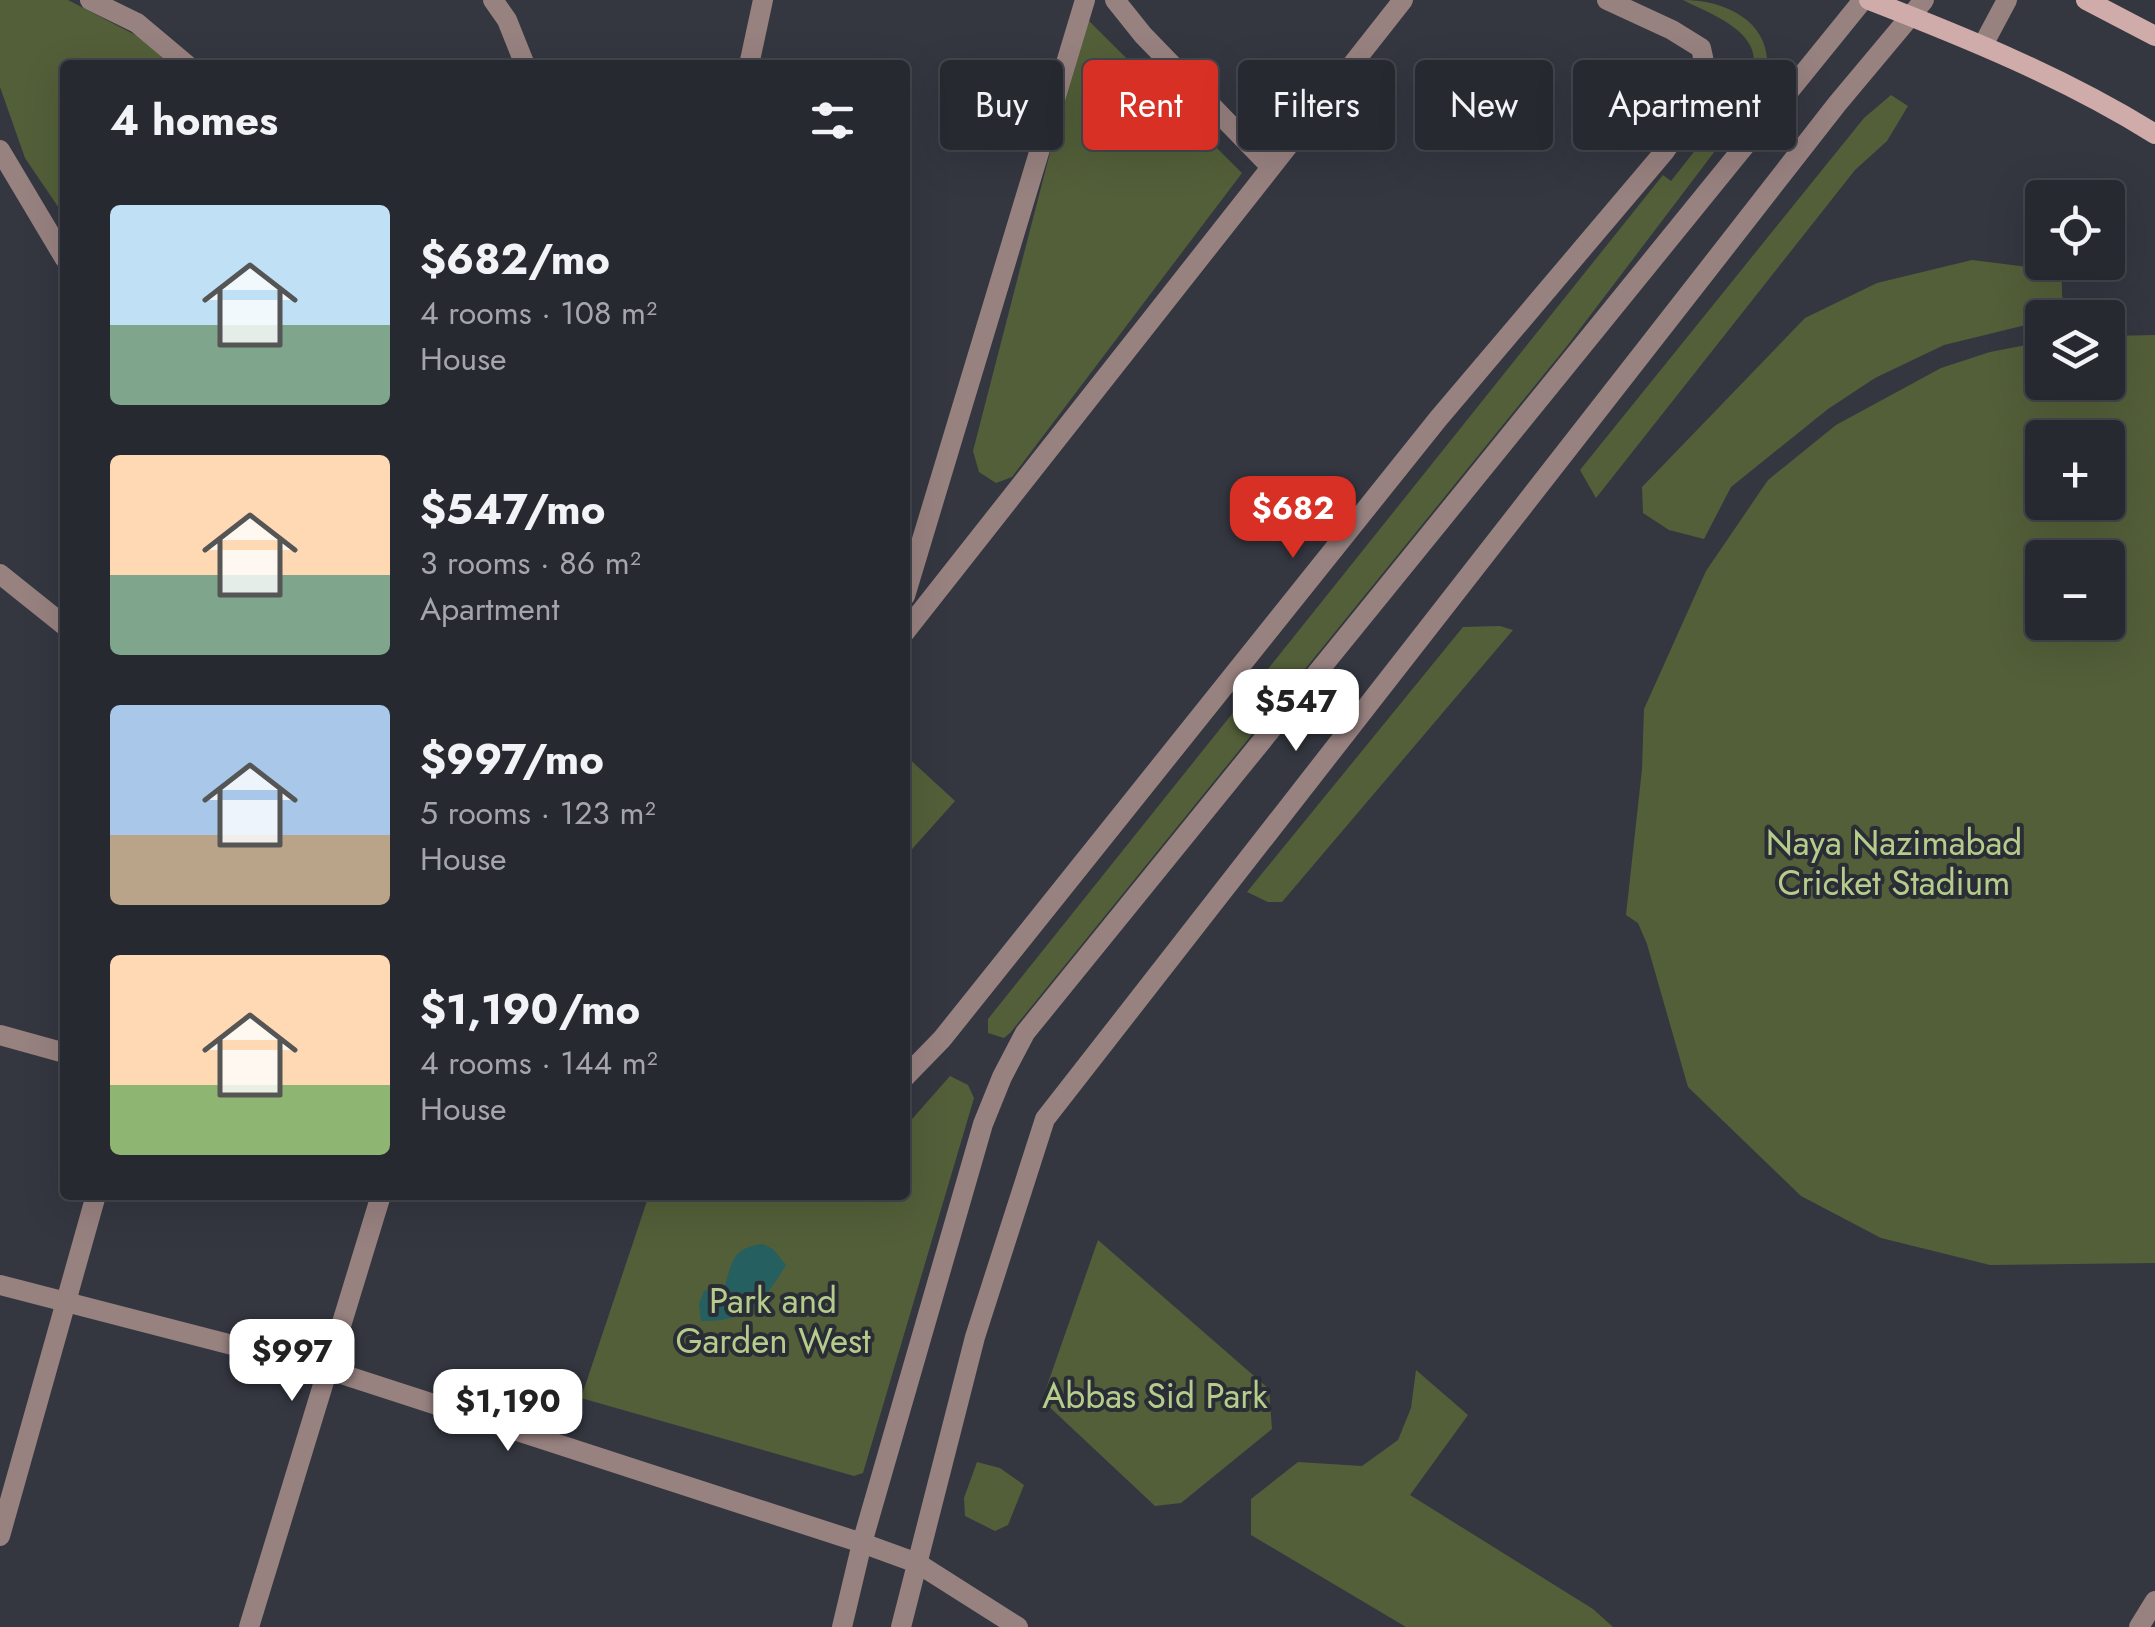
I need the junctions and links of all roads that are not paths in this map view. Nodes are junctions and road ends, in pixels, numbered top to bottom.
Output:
1 (90, 0) edge
2 (493, 0) edge
3 (763, 0) edge
4 (1084, 0) edge
5 (1115, 0) edge
6 (1403, 0) edge
7 (1607, 0) edge
8 (1866, 0) edge
9 (2007, 0) edge
10 (2086, 0) edge
11 (1918, 8) edge
12 (2155, 36) edge
13 (1983, 45) junction
14 (181, 60) edge
15 (523, 60) edge
16 (750, 60) edge
17 (2155, 134) edge
18 (0, 150) edge
19 (1271, 166) junction
20 (60, 251) edge
21 (0, 574) edge
22 (910, 579) edge
23 (60, 622) edge
24 (910, 626) edge
25 (0, 1035) edge
26 (60, 1051) edge
27 (910, 1072) edge
28 (95, 1200) edge
29 (380, 1200) edge
30 (0, 1285) edge
31 (67, 1302) junction
32 (329, 1370) junction
33 (0, 1536) edge
34 (862, 1542) junction
35 (917, 1563) junction
36 (2155, 1601) edge
37 (249, 1627) edge
38 (842, 1627) edge
39 (901, 1627) edge
40 (1018, 1627) edge
41 (2139, 1627) edge

1 - 14 street
2 - 15 street
3 - 16 street
4 - 22 street
5 - 19 street
6 - 19 street
7 - 27 street
8 - 11 street
8 - 34 street
9 - 13 street
10 - 12 street
11 - 13 street
11 - 35 street
13 - 17 street
18 - 20 street
19 - 24 street
21 - 23 street
25 - 26 street
28 - 31 street
29 - 32 street
30 - 31 street
31 - 32 street
31 - 33 street
32 - 34 street
32 - 37 street
34 - 35 street
34 - 38 street
35 - 39 street
35 - 40 street
36 - 41 street

